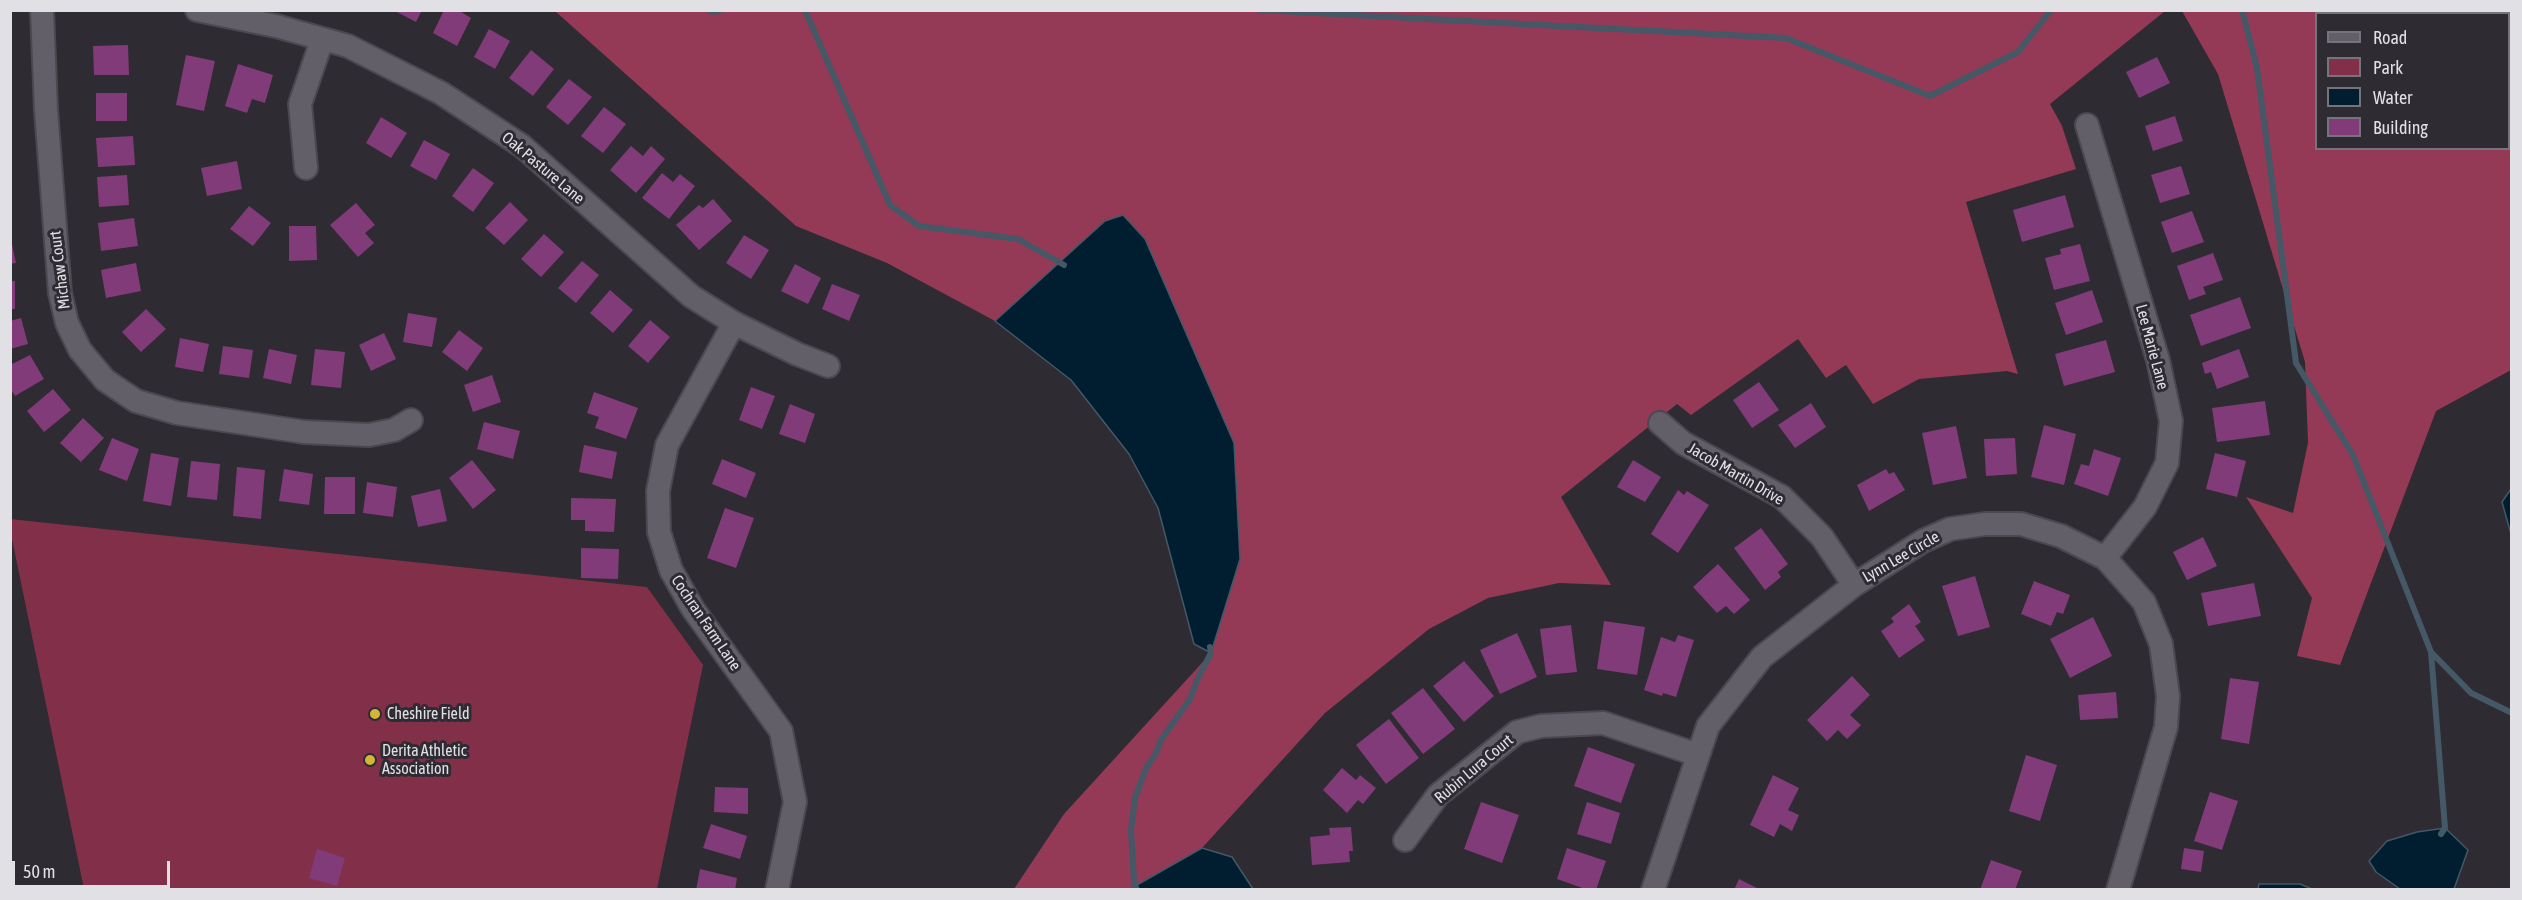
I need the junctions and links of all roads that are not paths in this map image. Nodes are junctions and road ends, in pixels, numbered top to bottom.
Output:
1 (42, 10) edge
2 (196, 10) edge
3 (322, 40) junction
4 (2087, 125) dead end
5 (306, 168) dead end
6 (734, 323) junction
7 (828, 366) dead end
8 (411, 420) dead end
9 (1660, 423) dead end
10 (2105, 558) junction
11 (1854, 585) junction
12 (1698, 755) junction
13 (1405, 840) dead end
14 (777, 890) edge
15 (1653, 890) edge
16 (2118, 890) edge

1 - 8 street, Michaw Court
2 - 3 street, Oak Pasture Lane
3 - 5 street
3 - 6 street, Oak Pasture Lane
4 - 10 street, Lee Marie Lane
6 - 7 street, Oak Pasture Lane
6 - 14 street, Cochran Farm Lane
9 - 11 street, Jacob Martin Drive
10 - 11 street, Lynn Lee Circle
10 - 16 street, Lynn Lee Circle
11 - 12 street, Lynn Lee Circle
12 - 13 street, Rubin Lura Court
12 - 15 street, Lynn Lee Circle

